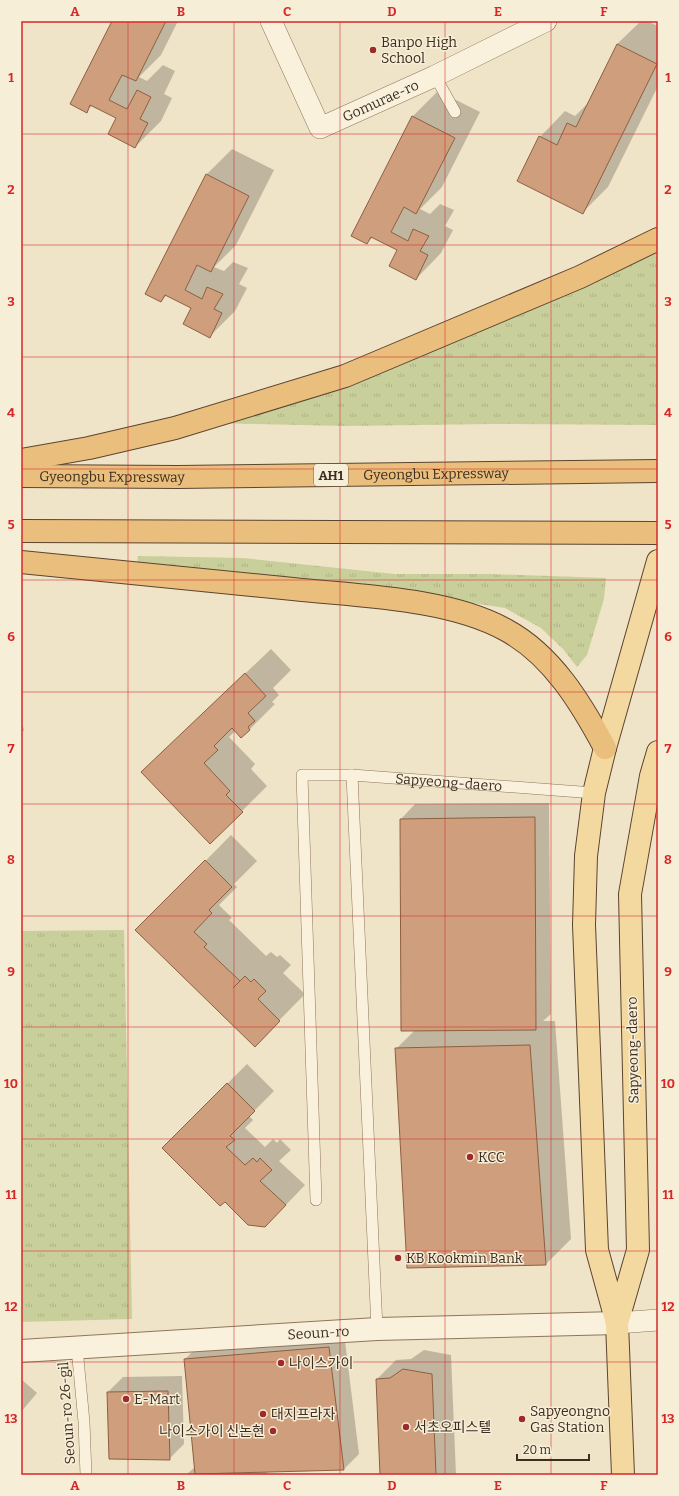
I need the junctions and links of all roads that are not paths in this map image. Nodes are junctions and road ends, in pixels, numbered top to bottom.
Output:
1 (271, 21) edge
2 (546, 21) edge
3 (435, 76) junction
4 (455, 112) dead end
5 (658, 239) edge
6 (21, 460) edge
7 (650, 471) edge
8 (21, 476) edge
9 (21, 531) edge
10 (658, 533) edge
11 (658, 561) edge
12 (21, 562) edge
13 (605, 748) junction
14 (658, 752) edge
15 (352, 775) junction
16 (655, 778) edge
17 (594, 793) junction
18 (316, 1200) dead end
19 (658, 1320) edge
20 (617, 1322) junction
21 (377, 1329) junction
22 (76, 1348) junction
23 (21, 1351) edge
24 (86, 1475) edge
25 (623, 1475) edge

1 - 3 street, Gomurae-ro
2 - 3 street, Gomurae-ro
3 - 4 lane
5 - 6 highway
7 - 8 highway, Gyeongbu Expressway / AH1
9 - 10 highway
11 - 13 main road, Sapyeong-daero
12 - 13 highway
13 - 17 main road, Sapyeong-daero
14 - 16 main road, Sapyeong-daero
15 - 17 lane, Sapyeong-daero
15 - 18 lane, Sapyeong-daero
15 - 21 lane
16 - 20 main road, Sapyeong-daero
17 - 20 main road, Sapyeong-daero
19 - 20 street
20 - 21 street, Seoun-ro
20 - 25 main road, Sapyeong-daero
21 - 22 street, Seoun-ro
22 - 23 street, Seoun-ro
22 - 24 lane, Seoun-ro 26-gil

